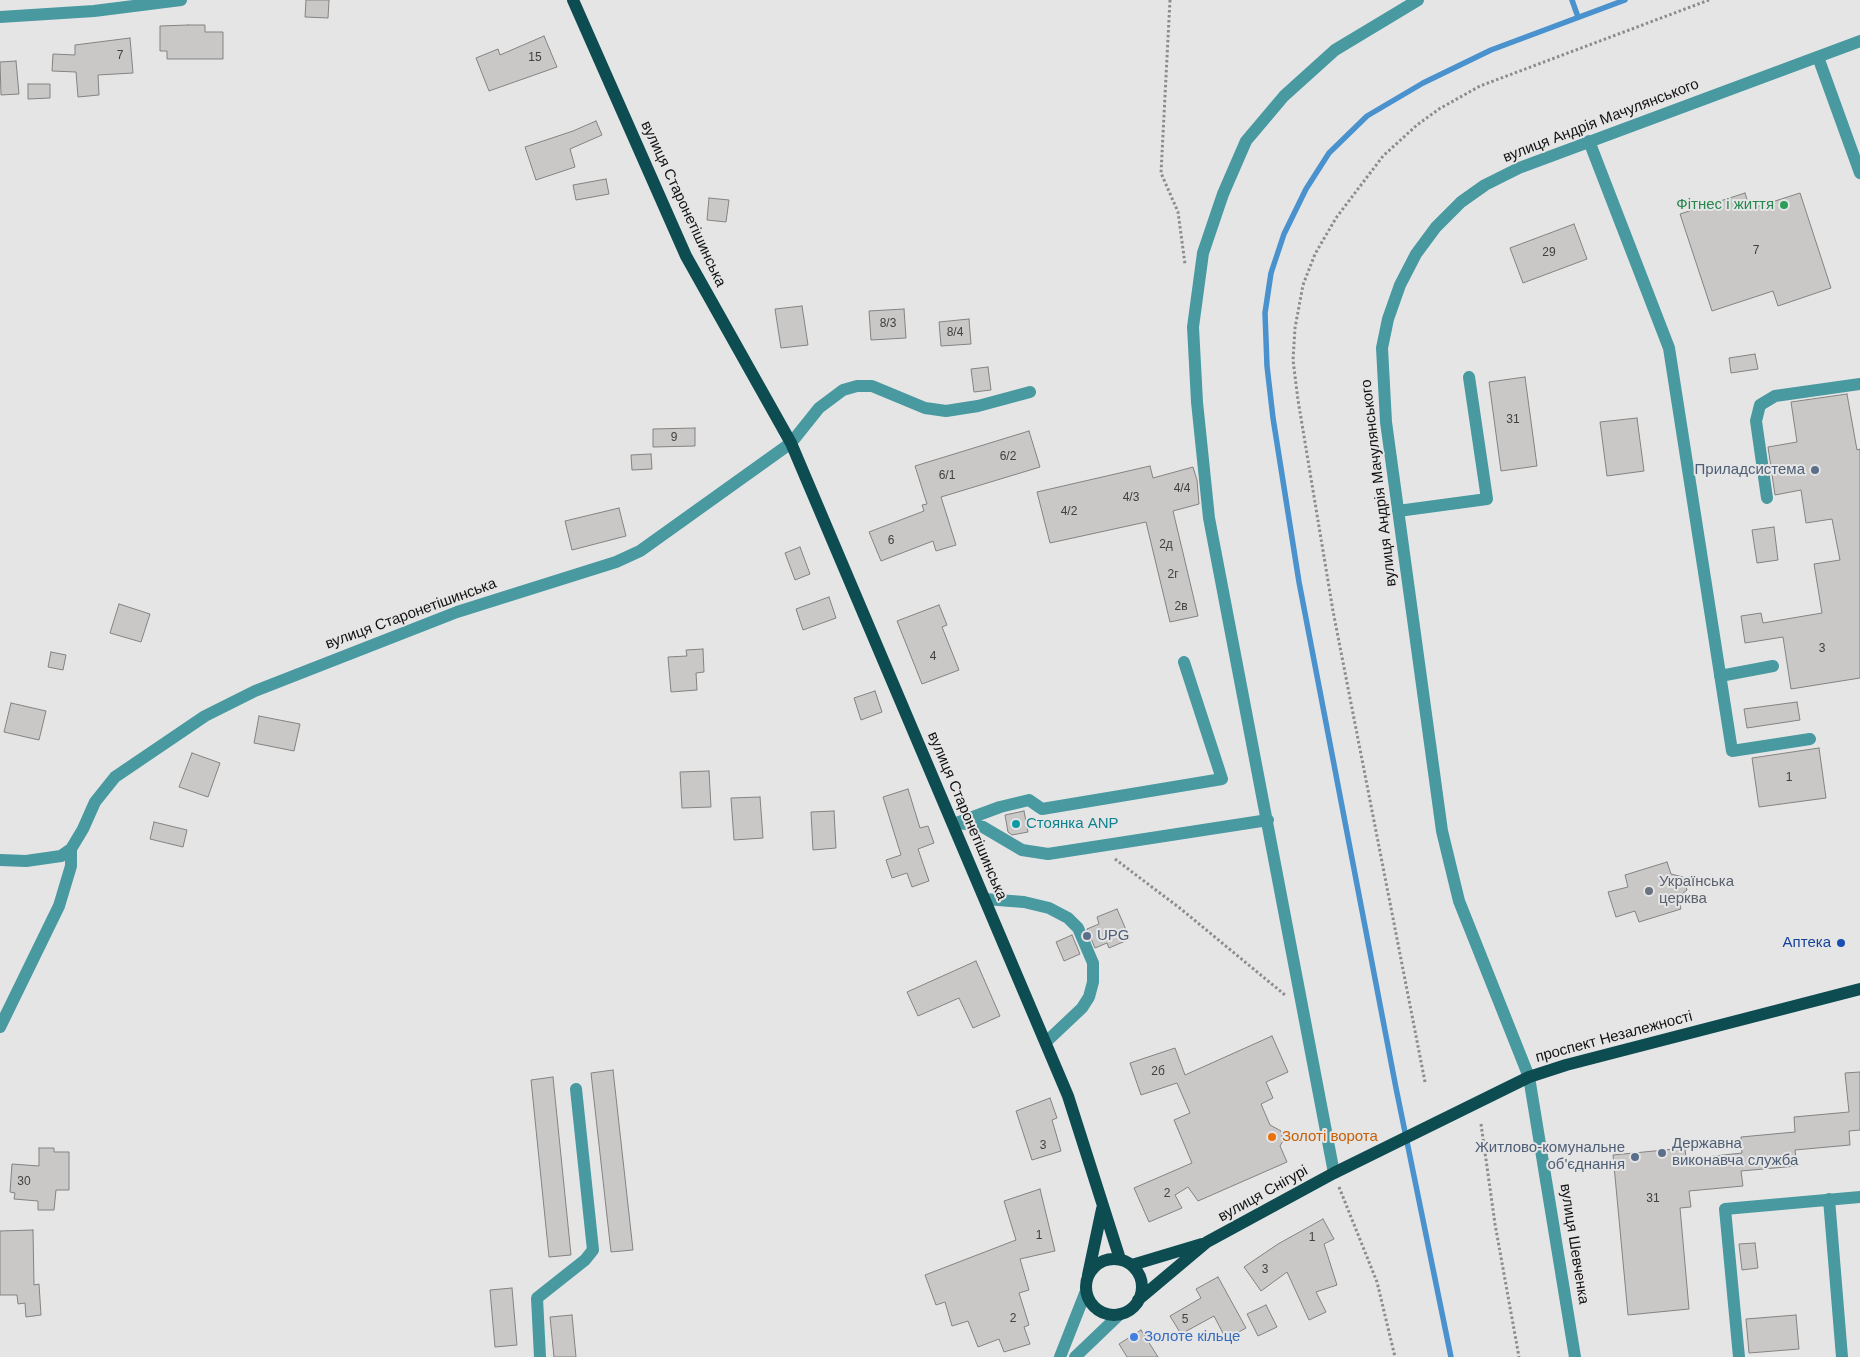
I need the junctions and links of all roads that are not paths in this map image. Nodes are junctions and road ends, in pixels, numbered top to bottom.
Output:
1 (181, 0) edge
2 (573, 0) edge
3 (1418, 0) edge
4 (0, 17) edge
5 (1860, 41) edge
6 (1818, 57) junction
7 (1589, 141) junction
8 (1860, 173) edge
9 (1469, 377) dead end
10 (1860, 384) edge
11 (1030, 392) dead end
12 (791, 443) junction
13 (1767, 498) dead end
14 (1398, 511) junction
15 (1184, 662) dead end
16 (1773, 666) dead end
17 (1720, 676) junction
18 (1810, 739) dead end
19 (1268, 820) junction
20 (954, 824) junction
21 (71, 849) junction
22 (0, 860) edge
23 (985, 899) junction
24 (1860, 989) edge
25 (0, 1027) edge
26 (1046, 1042) junction
27 (1529, 1078) junction
28 (576, 1089) dead end
29 (1334, 1173) junction
30 (1860, 1197) edge
31 (1829, 1199) junction
32 (1102, 1206) junction
33 (1207, 1242) junction
34 (1120, 1260) junction
35 (1132, 1265) junction
36 (1086, 1285) junction
37 (1138, 1300) junction
38 (1120, 1314) junction
39 (540, 1357) edge
40 (1060, 1357) edge
41 (1075, 1357) edge
42 (1575, 1357) edge
43 (1739, 1357) edge
44 (1842, 1357) edge

1 - 4 street
2 - 12 main road, вулиця Старонетішинська
3 - 19 street
5 - 6 street, вулиця Андрія Мачулянського
6 - 7 street, вулиця Андрія Мачулянського
6 - 8 street
7 - 14 street, вулиця Андрія Мачулянського
7 - 17 street
9 - 14 street
10 - 13 street
11 - 12 street
12 - 20 main road, вулиця Старонетішинська
12 - 21 street, вулиця Старонетішинська
14 - 27 street, вулиця Андрія Мачулянського
15 - 20 street
16 - 17 street
17 - 18 street
19 - 20 street
19 - 29 street
20 - 23 main road, вулиця Старонетішинська
21 - 22 street
21 - 25 street
23 - 26 main road, вулиця Старонетішинська
23 - 26 street
24 - 27 main road, проспект Незалежності
26 - 32 main road, вулиця Старонетішинська
27 - 29 main road, проспект Незалежності
27 - 42 street, вулиця Шевченка
28 - 39 street
29 - 33 main road, вулиця Снігурі
30 - 31 street
31 - 43 street
31 - 44 street
32 - 34 main road, вулиця Старонетішинська
32 - 36 main road
33 - 35 main road, вулиця Снігурі
33 - 37 main road, вулиця Снігурі
34 - 35 main road
34 - 36 main road
35 - 37 main road
36 - 38 main road
36 - 40 street
37 - 38 main road
38 - 41 street

